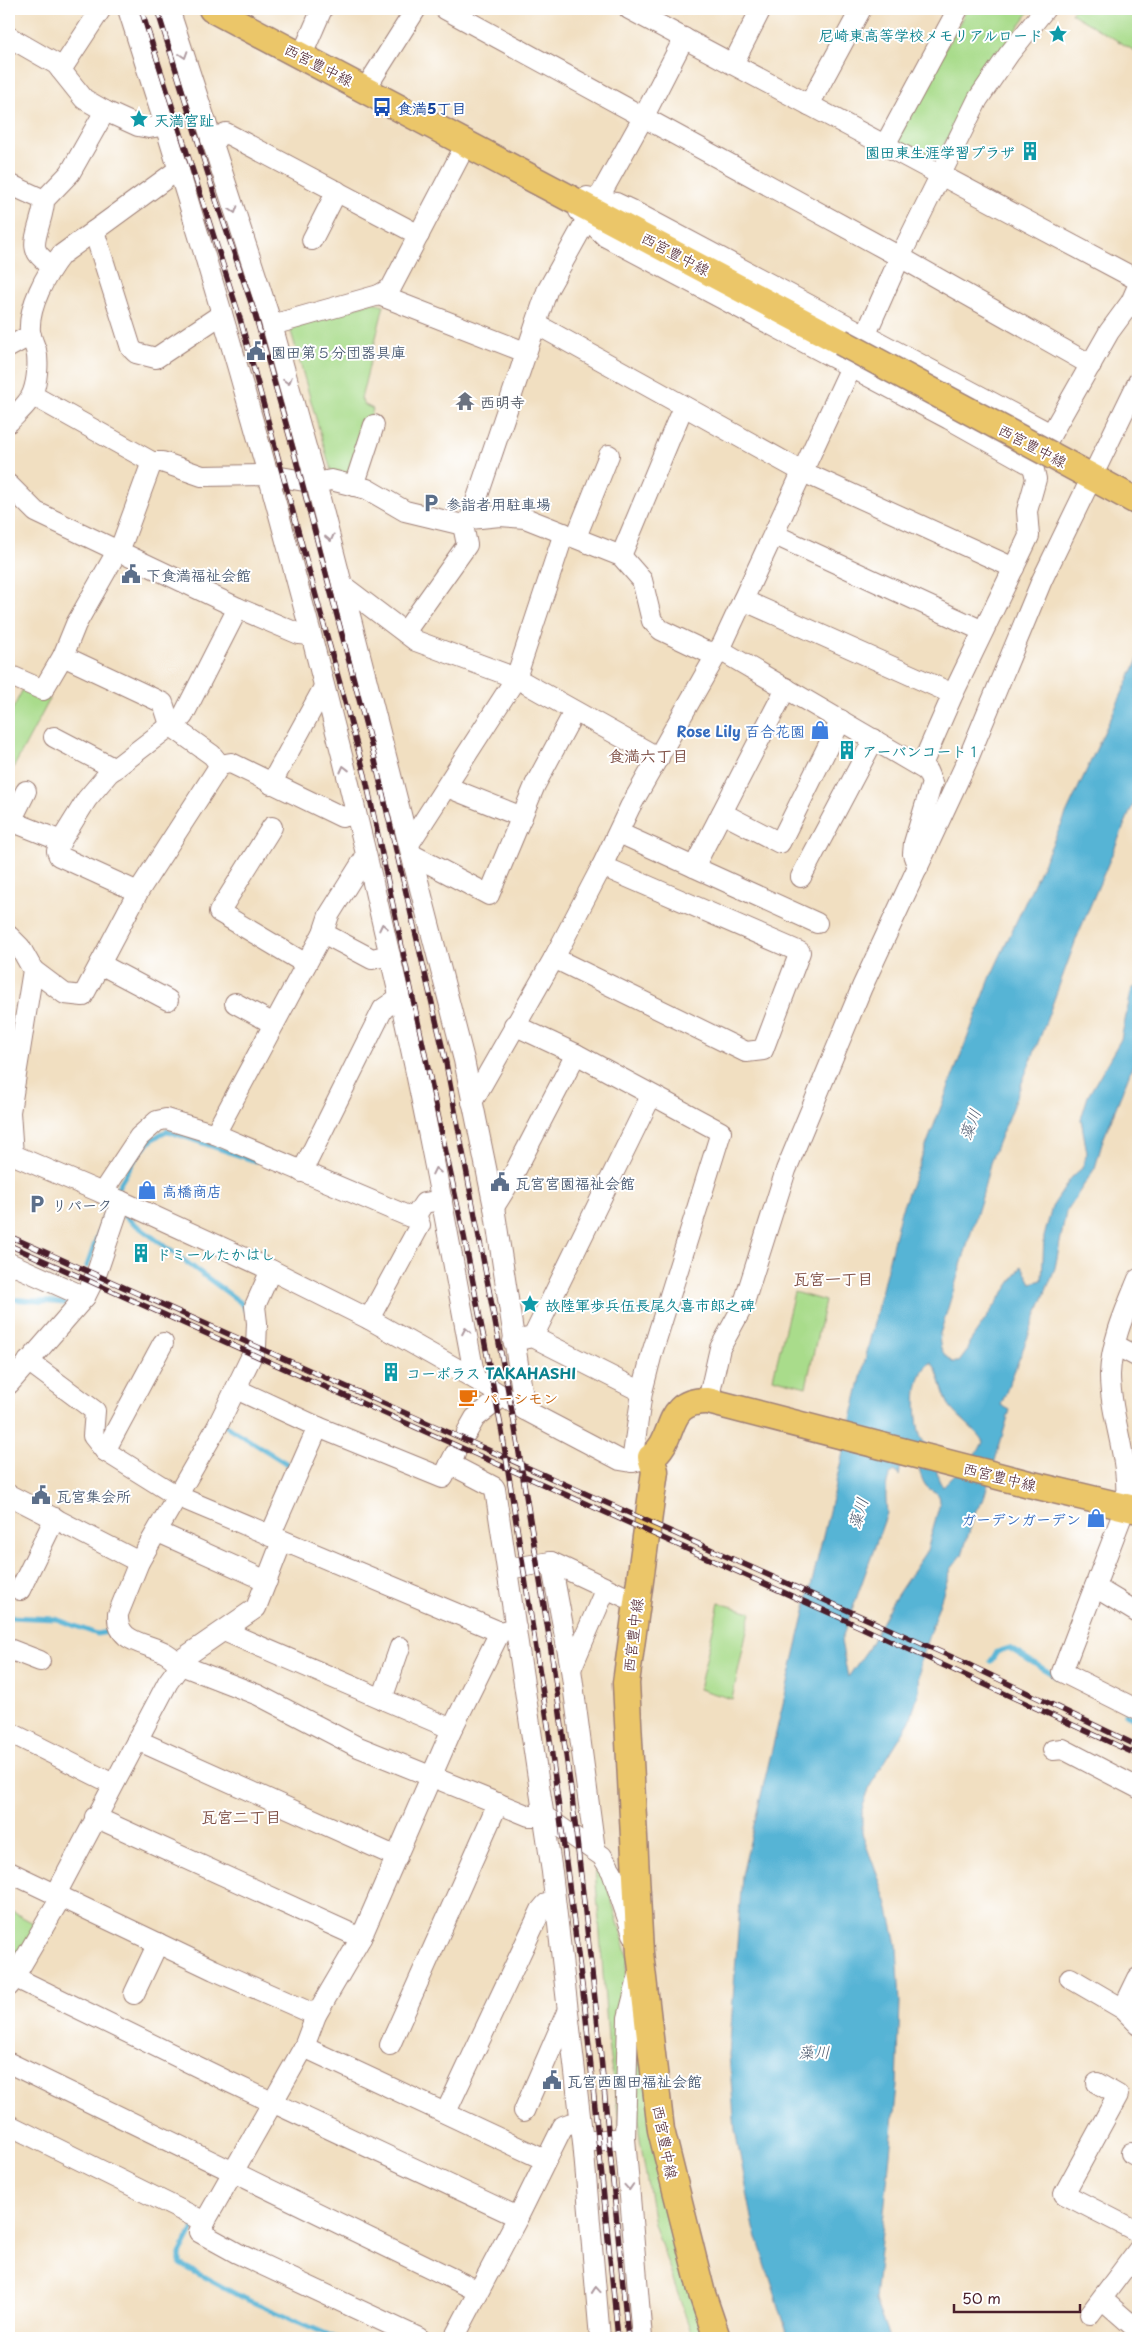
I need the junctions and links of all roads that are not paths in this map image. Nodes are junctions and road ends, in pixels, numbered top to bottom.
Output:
1 (101, 9) edge
2 (128, 9) edge
3 (169, 9) edge
4 (212, 9) edge
5 (322, 9) edge
6 (416, 9) edge
7 (445, 9) edge
8 (629, 9) edge
9 (761, 9) edge
10 (861, 9) edge
11 (958, 9) edge
12 (1044, 9) edge
13 (9, 38) edge
14 (684, 38) junction
15 (302, 55) junction
16 (733, 64) junction
17 (61, 70) junction
18 (366, 88) junction
19 (809, 104) junction
20 (105, 111) junction
21 (643, 118) junction
22 (166, 125) junction
23 (211, 140) junction
24 (467, 142) junction
25 (885, 145) junction
26 (179, 169) junction
27 (942, 176) junction
28 (9, 184) edge
29 (337, 191) junction
30 (44, 200) junction
31 (592, 209) junction
32 (94, 231) junction
33 (419, 235) junction
34 (312, 240) dead end
35 (900, 257) junction
36 (52, 267) junction
37 (1138, 280) edge
38 (1138, 286) edge
39 (379, 295) junction
40 (222, 314) junction
41 (536, 324) junction
42 (272, 325) junction
43 (866, 334) junction
44 (31, 335) junction
45 (9, 347) edge
46 (525, 352) junction
47 (1091, 365) junction
48 (851, 367) junction
49 (1138, 382) edge
50 (32, 394) junction
51 (683, 407) junction
52 (9, 422) edge
53 (374, 425) dead end
54 (1045, 452) junction
55 (609, 455) dead end
56 (152, 462) junction
57 (803, 472) junction
58 (269, 475) junction
59 (1100, 481) junction
60 (316, 483) junction
61 (9, 485) edge
62 (354, 486) junction
63 (1138, 502) edge
64 (466, 522) junction
65 (570, 535) junction
66 (774, 535) junction
67 (116, 550) junction
68 (621, 556) junction
69 (1014, 568) junction
70 (342, 584) junction
71 (743, 600) junction
72 (238, 608) junction
73 (983, 631) junction
74 (405, 632) junction
75 (311, 635) junction
76 (717, 652) junction
77 (62, 656) junction
78 (9, 675) edge
79 (516, 678) junction
80 (324, 687) junction
81 (786, 688) junction
82 (953, 694) junction
83 (574, 712) junction
84 (841, 720) junction
85 (170, 726) junction
86 (54, 737) dead end
87 (874, 739) junction
88 (659, 758) junction
89 (220, 765) junction
90 (921, 767) junction
91 (115, 769) junction
92 (271, 784) junction
93 (447, 787) junction
94 (26, 791) dead end
95 (722, 813) junction
96 (356, 814) junction
97 (522, 816) junction
98 (272, 827) dead end
99 (619, 833) junction
100 (61, 840) junction
101 (410, 849) junction
102 (366, 856) junction
103 (602, 866) junction
104 (694, 867) junction
105 (918, 868) junction
106 (801, 877) dead end
107 (138, 892) junction
108 (817, 923) dead end
109 (324, 933) junction
110 (9, 936) edge
111 (390, 955) junction
112 (554, 958) junction
113 (100, 964) junction
114 (306, 964) junction
115 (33, 970) junction
116 (400, 997) junction
117 (168, 1000) dead end
118 (235, 1003) dead end
119 (274, 1024) junction
120 (514, 1026) junction
121 (576, 1054) junction
122 (651, 1096) junction
123 (472, 1102) junction
124 (214, 1134) junction
125 (11, 1154) edge
126 (307, 1173) junction
127 (112, 1198) junction
128 (442, 1200) junction
129 (494, 1207) junction
130 (416, 1215) junction
131 (9, 1263) edge
132 (271, 1270) junction
133 (1138, 1279) edge
134 (85, 1297) junction
135 (369, 1319) junction
136 (523, 1339) junction
137 (163, 1343) dead end
138 (1115, 1345) junction
139 (1138, 1357) edge
140 (28, 1361) junction
141 (476, 1379) junction
142 (9, 1384) edge
143 (236, 1389) junction
144 (642, 1392) junction
145 (503, 1396) junction
146 (716, 1402) junction
147 (525, 1410) junction
148 (318, 1427) junction
149 (467, 1432) dead end
150 (105, 1451) junction
151 (642, 1460) junction
152 (1131, 1473) edge
153 (9, 1495) edge
154 (177, 1496) junction
155 (1132, 1509) edge
156 (55, 1518) junction
157 (158, 1532) junction
158 (276, 1539) junction
159 (139, 1562) junction
160 (551, 1562) junction
161 (507, 1569) junction
162 (267, 1581) junction
163 (1095, 1587) junction
164 (606, 1588) junction
165 (20, 1590) dead end
166 (636, 1602) junction
167 (1138, 1613) edge
168 (508, 1630) junction
169 (224, 1631) junction
170 (400, 1647) dead end
171 (9, 1649) edge
172 (40, 1661) dead end
173 (179, 1667) junction
174 (570, 1669) junction
175 (382, 1699) junction
176 (1138, 1710) edge
177 (452, 1729) junction
178 (9, 1732) edge
179 (137, 1740) junction
180 (1053, 1750) dead end
181 (432, 1777) junction
182 (113, 1784) junction
183 (1138, 1788) edge
184 (498, 1804) junction
185 (544, 1816) junction
186 (95, 1817) junction
187 (595, 1850) junction
188 (397, 1857) junction
189 (9, 1872) edge
190 (58, 1897) junction
191 (555, 1903) junction
192 (361, 1938) junction
193 (158, 1943) junction
194 (640, 1959) junction
195 (1070, 1978) dead end
196 (1138, 1978) edge
197 (11, 1982) edge
198 (134, 1994) dead end
199 (568, 2010) junction
200 (1122, 2010) junction
201 (316, 2015) junction
202 (1138, 2024) edge
203 (390, 2045) dead end
204 (304, 2047) junction
205 (9, 2064) edge
206 (1097, 2083) dead end
207 (272, 2103) junction
208 (524, 2111) dead end
209 (446, 2112) junction
210 (580, 2120) junction
211 (9, 2125) edge
212 (625, 2138) junction
213 (583, 2142) junction
214 (546, 2160) junction
215 (233, 2172) junction
216 (518, 2217) junction
217 (205, 2222) junction
218 (1138, 2232) edge
219 (1138, 2250) edge
220 (478, 2291) junction
221 (1138, 2321) edge
222 (419, 2338) edge
223 (454, 2338) edge
224 (600, 2338) edge
225 (642, 2338) edge
226 (717, 2338) edge

1 - 17 street
2 - 22 street
3 -> 23 street
4 - 15 main road, 西宮豊中線
5 - 15 street
6 - 18 street
7 - 21 street
8 - 14 street
9 - 16 street
10 - 19 street
11 - 25 street
12 - 27 street
13 - 17 street
14 - 16 street
14 - 21 street
15 - 18 main road, 西宮豊中線
16 - 19 street
17 - 20 street
18 - 24 main road, 西宮豊中線
19 - 25 street
20 - 22 street
20 - 30 street
21 - 31 street
21 - 35 street
22 - 26 street
23 - 29 street
23 -> 42 street
24 - 31 main road, 西宮豊中線
24 - 33 street
25 - 27 street
26 - 32 street
26 - 40 street
27 - 35 street
27 - 37 street
28 - 30 street
29 - 33 street
29 - 34 street
30 - 36 street
31 - 41 street
31 - 43 street
31 - 48 street
31 - 54 main road, 西宮豊中線, bridge
32 - 36 street
32 - 40 street
33 - 39 street
35 - 43 street
35 - 47 street
36 - 44 street
38 - 47 street
39 - 42 street
39 - 46 street
40 - 58 street
41 - 46 street
41 - 51 street
42 -> 60 street
43 - 54 street
44 - 45 street
44 - 50 street
46 - 64 street
47 - 54 street
48 - 54 street
48 - 57 street
49 - 59 street
50 - 52 street
50 - 56 street
51 - 57 street
51 - 68 street
53 - 62 street
54 - 59 main road, 西宮豊中線
54 - 69 street
55 - 65 street
56 - 58 street
56 - 67 street
57 - 66 street
57 - 69 street
58 - 60 street
58 - 75 street
59 - 63 main road, 西宮豊中線
59 - 105 street
60 - 62 street
60 -> 70 street
61 - 67 street
62 - 64 street
64 - 65 street
64 - 74 street
65 - 68 street
65 - 79 street
66 - 71 street
66 - 73 street
67 - 72 street
67 - 77 street
68 - 76 street
69 - 73 street
70 - 74 street
70 - 101 street
71 - 76 street
71 - 82 street
72 - 75 street
72 - 85 street
73 - 82 street
74 - 79 street
75 - 80 street
76 - 81 street
76 - 88 street
77 - 78 street
77 - 85 street
79 - 83 street
79 - 93 street
80 - 92 street
96 -> 80 street
81 - 84 street
81 - 95 street
82 - 90 street
83 - 88 street
83 - 97 street
84 - 87 street
84 - 95 street
85 - 89 street
85 - 91 street
86 - 91 street
87 - 90 street
87 - 106 street
88 - 99 street
89 - 92 street
89 - 107 street
90 - 105 street
91 - 100 street
92 - 96 street
93 - 97 street
93 - 101 street
94 - 100 street
95 - 104 street
96 - 102 street
97 - 101 street
98 - 114 street
99 - 103 street
99 - 104 street
100 - 107 street
101 - 123 street
102 - 109 street
111 -> 102 street
103 - 112 street
103 - 112 street
104 - 108 street
105 - 146 street
107 - 113 street
109 - 111 street
109 - 114 street
110 - 115 street
111 - 116 street
112 - 120 street
113 - 115 street
113 - 117 street
114 - 119 street
115 - 125 street
116 - 126 street
128 -> 116 street
118 - 119 street
119 - 124 street
120 - 121 street
120 - 123 street
121 - 122 street
121 - 129 street
122 - 136 street
122 - 144 street
123 - 129 street
124 - 126 street
124 - 127 street
125 - 127 street
126 - 130 street
127 - 132 street
127 - 134 street
128 - 130 street
141 -> 128 street
129 - 136 street
130 - 135 street
131 - 134 street
132 - 135 street
132 - 143 street
133 - 138 street
134 - 140 street
135 - 141 street
136 - 144 street
136 - 147 street
137 - 150 street
138 - 139 street
138 - 152 street
140 - 142 street
140 - 150 street
141 - 145 street
143 - 148 street
143 - 154 street
144 - 151 street
145 - 147 street
145 - 149 street
146 - 151 main road
146 - 155 main road, 西宮豊中線
147 - 151 street
148 - 158 street
148 - 161 street
150 - 154 street
151 - 166 main road, 西宮豊中線
152 - 155 street
153 - 156 street
154 - 157 street
154 - 158 street
155 - 163 street
156 - 159 street
156 - 165 street
157 - 159 street
157 - 162 street
158 - 162 street
158 - 168 street
159 - 173 street
160 - 161 street
160 - 164 street
160 - 174 street
161 - 168 street
162 - 169 street
163 - 167 street
163 - 176 street
164 - 166 street
164 - 174 street
166 - 194 main road, 西宮豊中線
168 - 177 street
168 - 185 street
169 - 173 street
169 - 175 street
170 - 175 street
171 - 172 street
173 - 179 street
173 - 181 street
174 - 187 street
175 - 177 street
177 - 181 street
178 - 182 street
179 - 182 street
179 - 188 street
180 - 183 street
181 - 184 street
181 - 188 street
182 - 186 street
184 - 185 street
184 - 203 street
185 - 187 street
185 - 191 street
186 - 190 street
186 - 192 street
187 - 194 street
188 - 192 street
189 - 190 street
190 - 193 street
190 - 197 street
191 - 199 street
191 - 209 street
192 - 201 street
193 - 198 street
193 - 201 street
194 - 212 street
194 - 226 main road, 西宮豊中線
195 - 200 street
196 - 200 street
197 - 207 street
199 - 208 street
199 - 210 street
200 - 202 street
201 - 204 street
204 - 207 street
204 - 209 street
205 - 215 street
206 - 218 street
207 - 215 street
207 - 216 street
209 - 214 street
210 - 213 street
210 - 214 street
211 - 217 street
212 - 213 street
212 -> 225 street
224 -> 213 street
214 - 216 street
215 - 217 street
215 - 220 street
216 - 220 street
217 - 222 street
219 - 221 street
220 - 223 street

